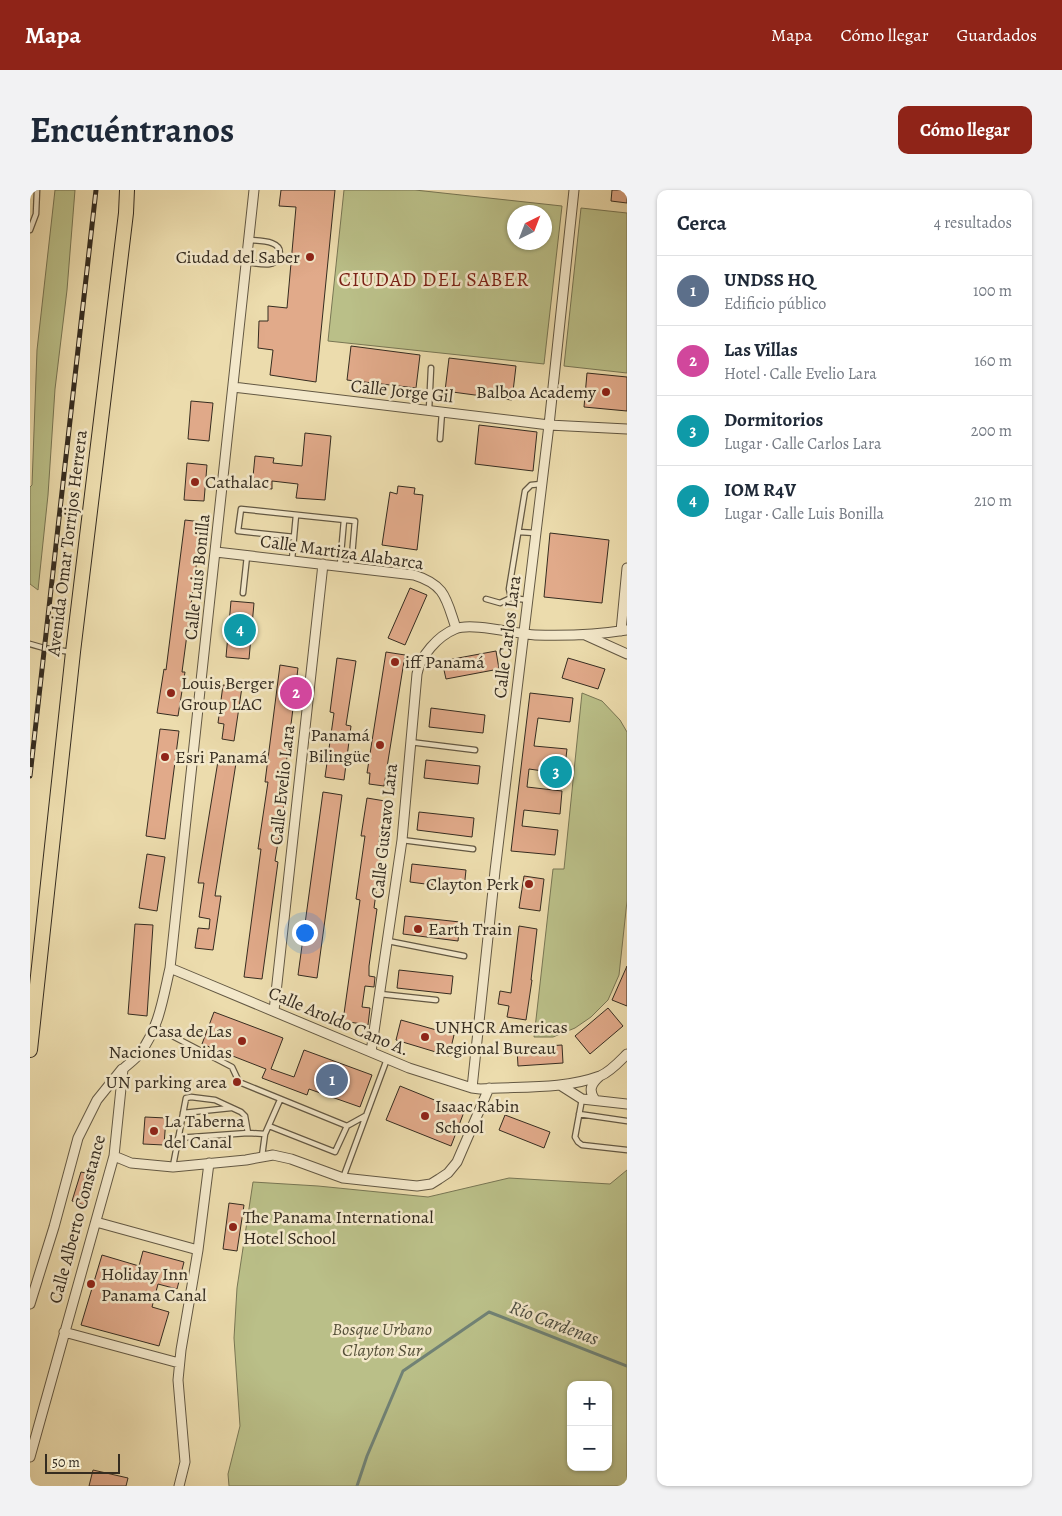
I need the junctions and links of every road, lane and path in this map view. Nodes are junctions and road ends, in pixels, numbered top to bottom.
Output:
1 (37, 190) edge
2 (127, 190) edge
3 (132, 190) edge
4 (254, 190) edge
5 (574, 190) edge
6 (126, 213) junction
7 (30, 230) edge
8 (248, 240) junction
9 (246, 262) junction
10 (431, 368) dead end
11 (233, 387) junction
12 (429, 410) junction
13 (442, 412) junction
14 (548, 425) junction
15 (627, 429) edge
16 (440, 439) dead end
17 (541, 484) junction
18 (296, 515) junction
19 (344, 520) junction
20 (519, 532) junction
21 (535, 533) junction
22 (294, 537) junction
23 (216, 552) junction
24 (247, 556) junction
25 (292, 560) junction
26 (323, 564) junction
27 (340, 566) junction
28 (351, 567) junction
29 (627, 573) edge
30 (244, 593) dead end
31 (511, 598) junction
32 (486, 599) dead end
33 (528, 600) junction
34 (625, 602) edge
35 (456, 628) junction
36 (624, 630) edge
37 (524, 634) junction
38 (585, 635) junction
39 (30, 644) edge
40 (73, 652) junction
41 (627, 654) edge
42 (410, 742) junction
43 (475, 750) dead end
44 (402, 840) junction
45 (473, 849) dead end
46 (388, 941) junction
47 (464, 956) dead end
48 (170, 968) junction
49 (380, 994) junction
50 (436, 1000) dead end
51 (274, 1011) junction
52 (155, 1027) junction
53 (30, 1050) edge
54 (371, 1052) junction
55 (627, 1054) edge
56 (387, 1058) junction
57 (123, 1069) junction
58 (600, 1076) junction
59 (560, 1085) junction
60 (472, 1088) junction
61 (489, 1088) junction
62 (582, 1099) junction
63 (280, 1100) junction
64 (595, 1100) junction
65 (627, 1104) edge
66 (231, 1108) junction
67 (183, 1113) junction
68 (579, 1114) junction
69 (365, 1116) junction
70 (627, 1121) edge
71 (269, 1126) junction
72 (347, 1126) junction
73 (248, 1133) junction
74 (265, 1134) junction
75 (178, 1138) junction
76 (627, 1150) edge
77 (114, 1156) junction
78 (262, 1156) junction
79 (209, 1163) junction
80 (173, 1167) junction
81 (343, 1178) junction
82 (96, 1222) junction
83 (198, 1250) junction
84 (30, 1304) edge
85 (64, 1332) junction
86 (179, 1363) junction
87 (30, 1457) edge
88 (179, 1486) edge

1 - 7 lane
2 - 6 main road, Avenida Omar Torrijos Herrera
3 - 6 main road
4 - 8 street, Calle Luis Bonilla
5 - 14 street, Calle Carlos Lara
6 - 40 main road, Avenida Omar Torrijos Herrera
8 - 9 street, Calle Luis Bonilla
8 - 9 lane
9 - 11 street, Calle Luis Bonilla
10 - 12 lane
11 - 12 street, Calle Jorge Gil
11 - 23 street, Calle Luis Bonilla
12 - 13 street, Calle Jorge Gil
13 - 14 street, Calle Jorge Gil
13 - 16 lane
14 - 15 street, Calle Jorge Gil
14 - 17 street, Calle Carlos Lara
17 - 20 lane
17 - 21 street, Calle Carlos Lara
18 - 19 lane
18 - 22 lane
18 - 22 lane
19 - 27 lane
19 - 28 lane
20 - 21 lane
20 - 31 lane
21 - 33 street, Calle Carlos Lara
22 - 25 lane
23 - 24 street, Calle Martiza Alabarca
23 - 48 street, Calle Luis Bonilla
24 - 25 street, Calle Martiza Alabarca
24 - 30 lane
25 - 26 street, Calle Martiza Alabarca
26 - 27 street, Calle Martiza Alabarca
26 - 51 street, Calle Evelio Lara
27 - 28 street, Calle Martiza Alabarca
28 - 35 street, Calle Martiza Alabarca
29 - 34 street
31 - 32 lane
31 - 33 lane
33 - 37 street, Calle Carlos Lara
34 - 36 street
35 - 37 street
35 - 42 street, Calle Gustavo Lara
36 - 38 street
37 - 38 street
37 - 60 street, Calle Carlos Lara
38 - 41 street
39 - 40 lane
40 - 53 main road, Avenida Omar Torrijos Herrera
42 - 43 lane
42 - 44 street, Calle Gustavo Lara
44 - 45 lane
44 - 46 street, Calle Gustavo Lara
46 - 47 lane
46 - 49 street, Calle Gustavo Lara
48 - 51 street, Calle Aroldo Cano A.
48 - 52 street
49 - 50 lane
49 - 54 street, Calle Gustavo Lara
51 - 54 street, Calle Aroldo Cano A.
52 - 57 street
52 - 63 lane
54 - 56 street, Calle Aroldo Cano A.
55 - 58 street
56 - 60 street, Calle Aroldo Cano A.
56 - 69 lane
57 - 77 street, Calle Alberto Constance
57 - 84 street
58 - 59 street, Calle Aroldo Cano A.
58 - 64 street
59 - 61 street, Calle Aroldo Cano A.
59 - 62 street
60 - 61 street, Calle Aroldo Cano A.
61 - 81 street
62 - 64 street
62 - 68 lane
63 - 71 lane
63 - 72 lane
64 - 65 street
66 - 67 lane
66 - 67 lane
66 - 73 lane
67 - 75 lane
68 - 70 lane
68 - 76 lane
69 - 72 lane
69 - 81 lane
71 - 72 lane
71 - 74 lane
73 - 74 lane
73 - 75 lane
74 - 78 lane
75 - 80 lane
77 - 80 street
77 - 82 street, Calle Alberto Constance
78 - 79 street
78 - 81 street
79 - 80 street
79 - 83 street
82 - 83 street
82 - 85 street, Calle Alberto Constance
83 - 86 street
85 - 86 street
85 - 87 street, Calle Alberto Constance
86 - 88 street

